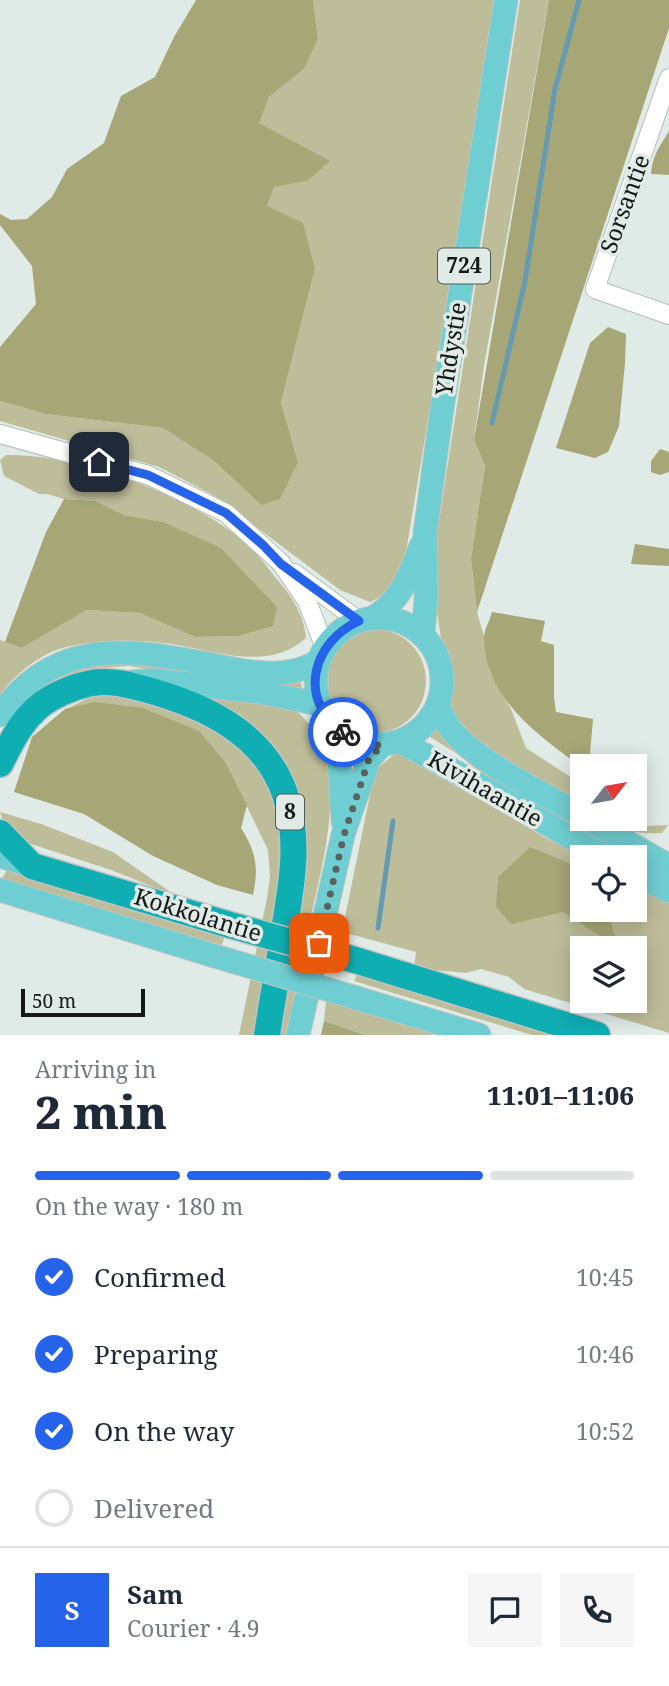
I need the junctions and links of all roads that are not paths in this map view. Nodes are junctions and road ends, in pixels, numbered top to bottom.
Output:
1 (506, 0) edge
2 (669, 78) edge
3 (669, 315) edge
4 (0, 435) edge
5 (425, 533) junction
6 (281, 564) junction
7 (367, 619) junction
8 (423, 635) junction
9 (321, 655) junction
10 (121, 682) junction
11 (319, 704) junction
12 (438, 705) junction
13 (0, 715) edge
14 (333, 726) junction
15 (391, 743) junction
16 (0, 764) edge
17 (570, 810) edge
18 (608, 831) edge
19 (0, 833) edge
20 (344, 835) junction
21 (584, 845) edge
22 (0, 856) edge
23 (32, 866) junction
24 (669, 866) edge
25 (647, 878) edge
26 (667, 885) edge
27 (0, 890) edge
28 (267, 1035) edge
29 (298, 1035) edge
30 (479, 1035) edge
31 (597, 1035) edge

1 - 5 main road, Yhdystie / 724
2 - 3 street, Sorsantie
4 - 6 street
5 - 7 main road, Yhdystie / 724
5 - 8 main road, Yhdystie / 724
6 - 7 street
6 - 9 street
7 - 8 main road
7 - 9 main road
8 - 12 main road
9 - 11 main road
9 - 13 main road
10 - 11 main road
10 - 16 highway, 8
10 - 28 highway, 8
11 - 14 main road
12 - 15 main road
12 - 17 main road, Kivihaantie
14 - 15 main road
14 - 20 main road
15 - 20 main road
15 - 21 main road, Kivihaantie
18 - 24 main road, Kivihaantie
19 - 23 highway
20 - 29 main road
22 - 23 main road, Kokkolantie
23 - 31 highway, Kokkolantie, bridge
25 - 26 main road
27 - 30 main road, Kokkolantie, bridge

